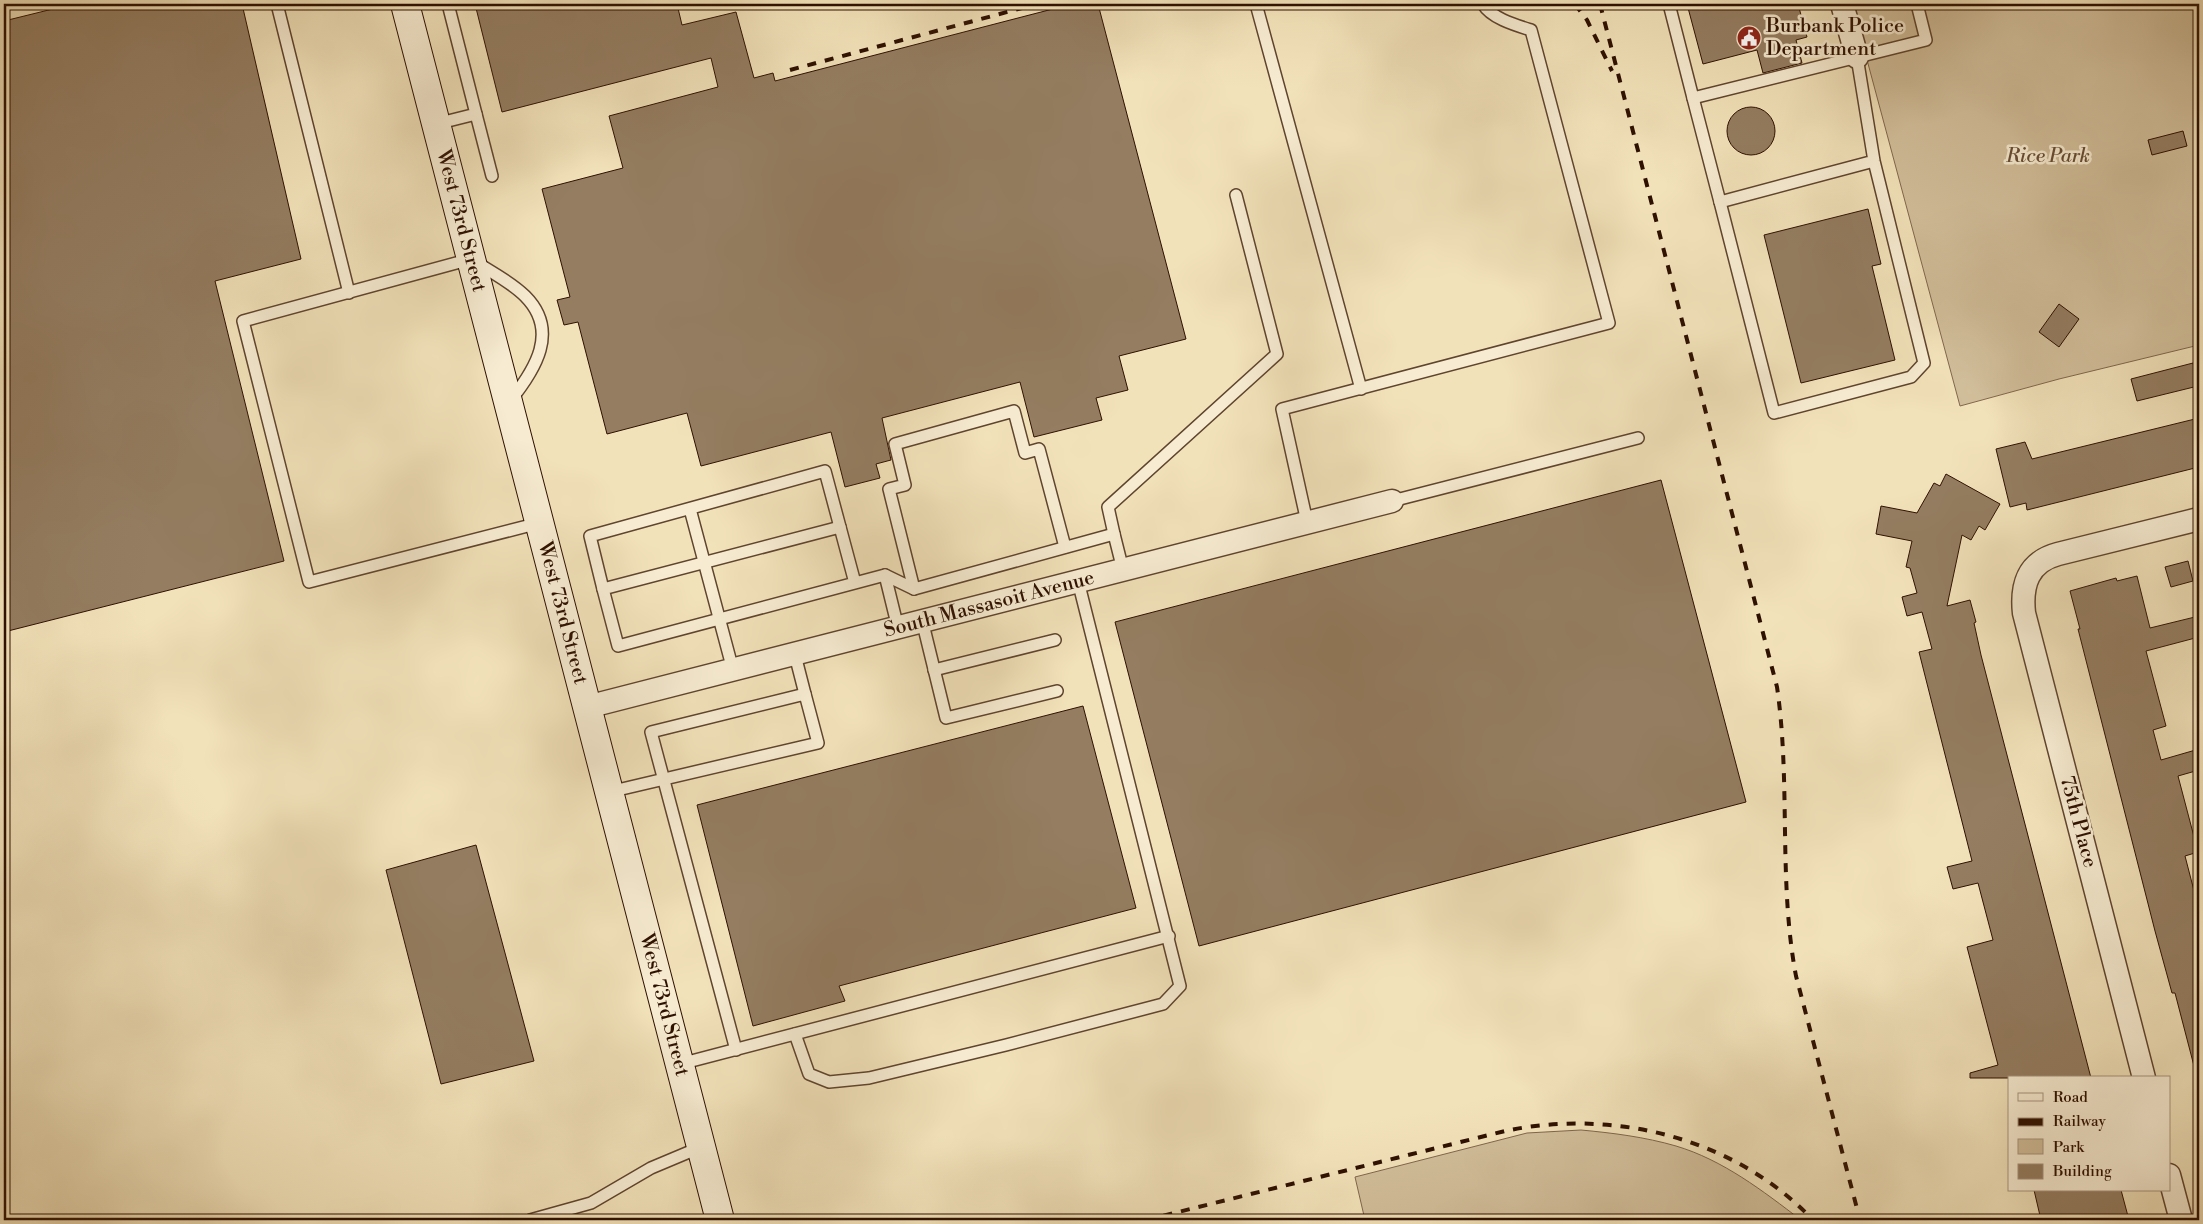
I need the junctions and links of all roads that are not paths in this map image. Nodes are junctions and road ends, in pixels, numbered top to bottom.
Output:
1 (277, 4) edge
2 (405, 4) edge
3 (448, 4) edge
4 (1256, 4) edge
5 (1483, 4) edge
6 (1668, 4) edge
7 (1842, 4) edge
8 (1917, 4) edge
9 (1857, 57) junction
10 (1693, 98) junction
11 (476, 114) junction
12 (436, 124) junction
13 (1874, 161) junction
14 (492, 176) dead end
15 (1236, 195) dead end
16 (1720, 202) junction
17 (471, 260) junction
18 (349, 293) junction
19 (1361, 389) junction
20 (508, 404) junction
21 (1638, 438) dead end
22 (1392, 501) joint
23 (690, 509) junction
24 (2199, 518) edge
25 (1307, 522) junction
26 (539, 523) junction
27 (840, 527) junction
28 (1114, 534) junction
29 (1065, 547) junction
30 (704, 562) junction
31 (1123, 570) junction
32 (885, 574) junction
33 (1078, 581) junction
34 (855, 583) junction
35 (603, 589) junction
36 (914, 589) junction
37 (719, 618) junction
38 (922, 620) junction
39 (898, 628) junction
40 (1055, 640) dead end
41 (795, 655) junction
42 (733, 670) junction
43 (934, 670) junction
44 (1056, 691) dead end
45 (805, 694) junction
46 (587, 708) junction
47 (663, 780) junction
48 (609, 792) junction
49 (1169, 936) junction
50 (795, 1034) junction
51 (736, 1050) junction
52 (680, 1064) junction
53 (2143, 1076) edge
54 (701, 1147) junction
55 (2170, 1179) edge
56 (530, 1220) edge
57 (720, 1220) edge
58 (2181, 1220) edge

1 - 18 lane
2 - 12 street, West 73rd Street
3 - 11 lane
4 - 19 lane
5 - 19 lane
6 - 10 lane
7 - 9 street
8 - 9 lane
9 - 10 lane
9 - 13 lane
10 - 16 lane
11 - 12 lane
11 - 14 lane
12 - 17 street, West 73rd Street
13 - 16 lane
13 - 16 lane
15 - 28 lane
17 - 18 lane
17 - 20 street, West 73rd Street
17 - 20 lane
18 - 26 lane
19 - 25 lane
20 - 26 street, West 73rd Street
21 - 22 lane
22 - 25 street, South Massasoit Avenue
23 - 27 lane
23 - 30 lane
23 - 35 lane
24 - 53 street, 75th Place
25 - 31 street, South Massasoit Avenue
26 - 46 street, West 73rd Street
27 - 30 lane
27 - 34 lane
28 - 29 lane
28 - 31 lane
29 - 36 lane
29 - 36 lane
30 - 35 lane
30 - 37 lane
31 - 33 street, South Massasoit Avenue
32 - 34 lane
32 - 36 lane
32 - 39 lane
33 - 38 street, South Massasoit Avenue
33 - 49 lane
34 - 37 lane
35 - 37 lane
37 - 42 lane
38 - 39 street, South Massasoit Avenue
38 - 43 lane
39 - 41 street, South Massasoit Avenue
40 - 43 lane
41 - 42 street, South Massasoit Avenue
41 - 45 lane
42 - 46 street, South Massasoit Avenue
43 - 44 lane
45 - 47 lane
45 - 47 lane
46 - 48 street, West 73rd Street
47 - 48 lane
47 - 51 lane
48 - 52 street, West 73rd Street
49 - 50 lane
49 - 50 lane
50 - 51 lane
51 - 52 lane
52 - 54 street, West 73rd Street
54 - 56 lane
54 - 57 street, West 73rd Street
55 - 58 street

